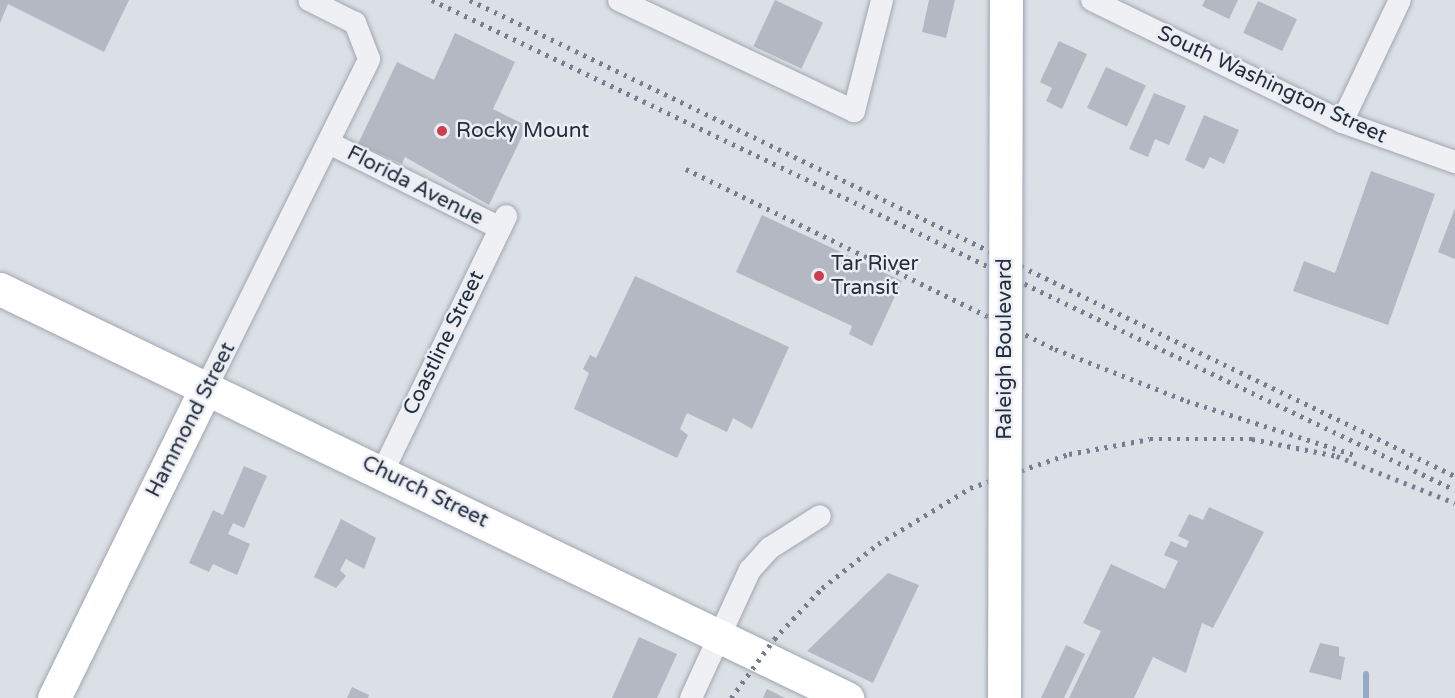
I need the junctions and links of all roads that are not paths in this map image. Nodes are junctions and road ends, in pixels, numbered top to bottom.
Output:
1 (309, 0) edge
2 (619, 0) edge
3 (882, 0) edge
4 (1006, 0) edge
5 (1092, 0) edge
6 (1400, 0) edge
7 (1342, 122) junction
8 (331, 144) junction
9 (1455, 162) edge
10 (503, 222) joint
11 (0, 289) edge
12 (206, 388) junction
13 (383, 471) junction
14 (820, 516) dead end
15 (720, 637) junction
16 (54, 698) edge
17 (691, 698) edge
18 (847, 698) edge
19 (1005, 698) edge

1 - 8 street, Hammond Street
2 - 3 street
4 - 19 main road, Raleigh Boulevard, bridge
5 - 7 street, South Washington Street
6 - 7 street
7 - 9 street, South Washington Street
8 - 10 street, Florida Avenue
8 - 12 street, Hammond Street
10 - 13 street, Coastline Street
11 - 12 main road, Church Street
12 - 13 main road, Church Street
12 - 16 main road, Hammond Street
13 - 15 main road, Church Street
14 - 15 street
15 - 17 street
15 - 18 main road, Church Street

